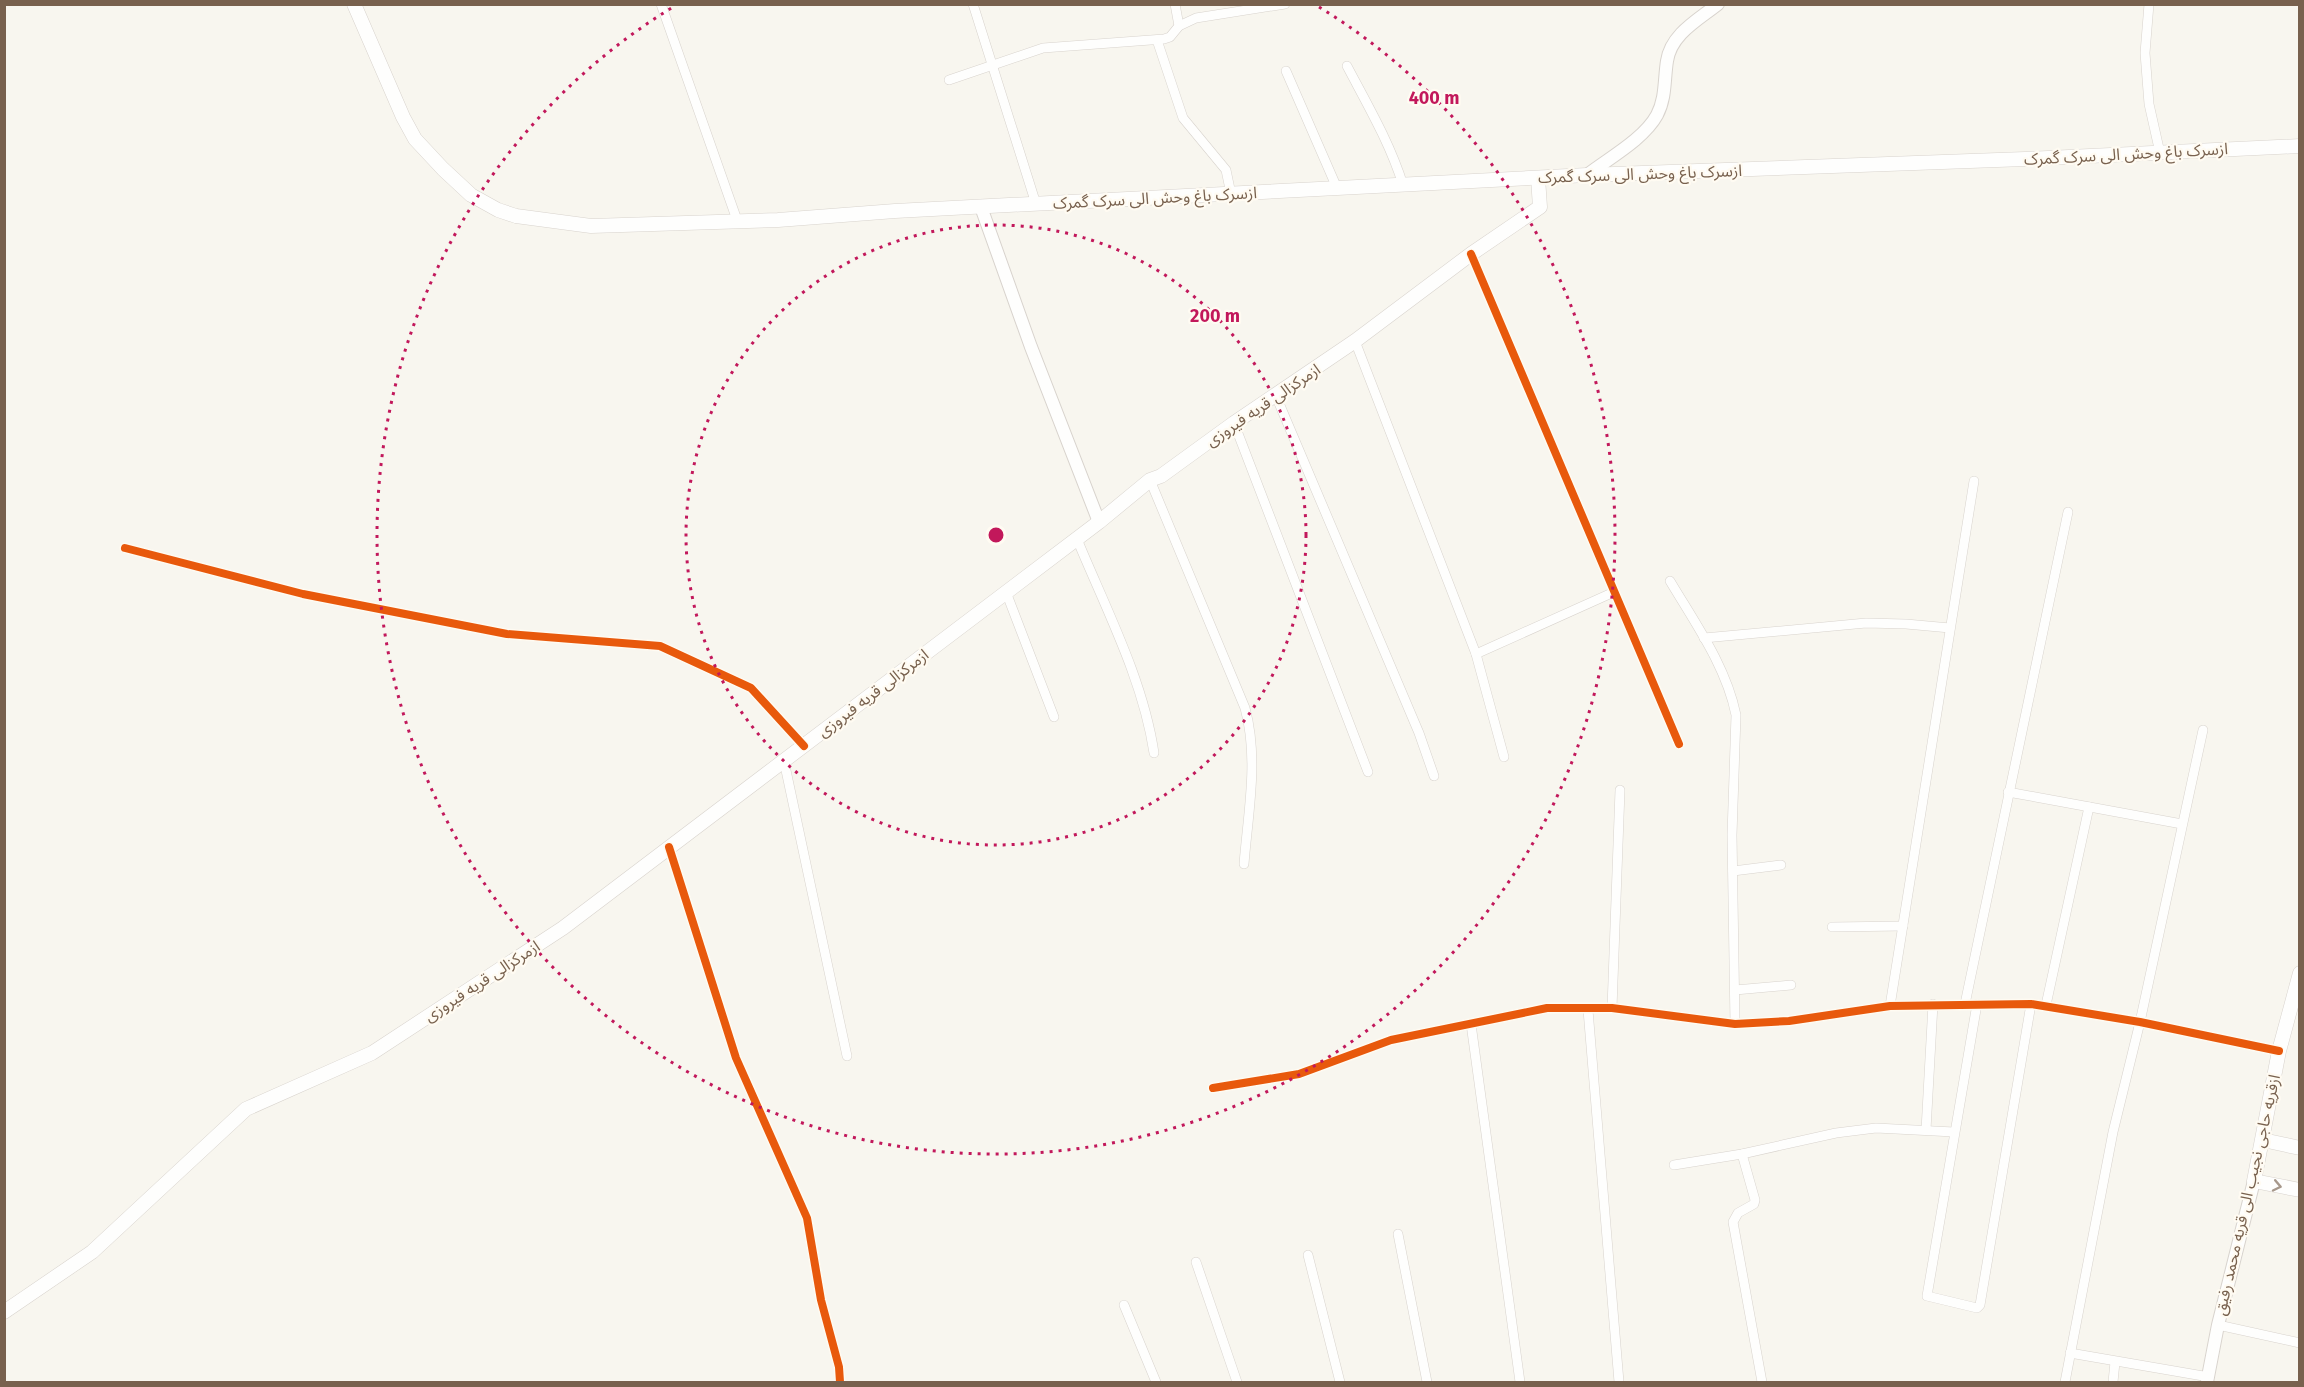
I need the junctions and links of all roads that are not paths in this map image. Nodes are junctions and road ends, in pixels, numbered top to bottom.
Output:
1 (354, 4) edge
2 (661, 4) edge
3 (973, 4) edge
4 (1175, 4) edge
5 (1285, 4) edge
6 (1718, 4) edge
7 (2149, 4) edge
8 (1179, 26) junction
9 (1157, 40) junction
10 (992, 64) junction
11 (1347, 66) dead end
12 (1286, 71) dead end
13 (949, 80) dead end
14 (2300, 146) edge
15 (2160, 153) junction
16 (1587, 175) junction
17 (1538, 178) junction
18 (1402, 185) junction
19 (1337, 188) junction
20 (1231, 194) junction
21 (1036, 204) junction
22 (981, 207) junction
23 (737, 220) junction
24 (1471, 254) junction
25 (1354, 341) junction
26 (1276, 396) junction
27 (1234, 423) junction
28 (1150, 480) junction
29 (1974, 481) dead end
30 (2068, 512) dead end
31 (1099, 522) junction
32 (1077, 538) junction
33 (125, 548) dead end
34 (1670, 581) dead end
35 (1006, 592) junction
36 (1614, 592) junction
37 (1950, 628) junction
38 (1704, 638) junction
39 (1476, 654) junction
40 (1054, 717) dead end
41 (2203, 730) dead end
42 (1679, 744) dead end
43 (804, 746) junction
44 (1154, 753) dead end
45 (1504, 757) dead end
46 (784, 761) junction
47 (1368, 772) dead end
48 (1434, 776) dead end
49 (1620, 790) dead end
50 (2008, 792) junction
51 (2089, 807) junction
52 (2182, 824) junction
53 (669, 847) junction
54 (1244, 864) dead end
55 (1781, 865) dead end
56 (1733, 871) junction
57 (1832, 927) dead end
58 (1903, 927) junction
59 (2300, 973) edge
60 (1791, 984) dead end
61 (2298, 989) edge
62 (1735, 990) junction
63 (1932, 1004) junction
64 (1965, 1004) junction
65 (1977, 1004) junction
66 (2031, 1004) junction
67 (2046, 1005) junction
68 (1890, 1006) junction
69 (1612, 1008) junction
70 (1588, 1010) junction
71 (2140, 1022) junction
72 (1471, 1024) junction
73 (1735, 1024) junction
74 (2278, 1051) junction
75 (847, 1056) dead end
76 (1213, 1088) dead end
77 (1926, 1130) junction
78 (1954, 1132) junction
79 (2263, 1140) junction
80 (2300, 1148) edge
81 (1742, 1154) junction
82 (1674, 1165) dead end
83 (2254, 1181) junction
84 (2300, 1190) edge
85 (1398, 1234) dead end
86 (1308, 1255) dead end
87 (1196, 1262) dead end
88 (1124, 1305) dead end
89 (4, 1312) edge
90 (2218, 1325) junction
91 (2300, 1343) edge
92 (2070, 1353) junction
93 (2115, 1362) junction
94 (2208, 1380) edge
95 (840, 1383) edge
96 (1156, 1383) edge
97 (1237, 1383) edge
98 (1340, 1383) edge
99 (1427, 1383) edge
100 (1520, 1383) edge
101 (1619, 1383) edge
102 (1762, 1383) edge
103 (2064, 1383) edge
104 (2113, 1383) edge

1 - 23 main road, ازسرک باغ وحش الی سرک گمرک
2 - 23 street
3 - 10 street
4 - 8 street
5 - 8 street
6 - 16 street
7 - 15 street
8 - 9 street
9 - 10 street
9 - 20 street
10 - 13 street
10 - 21 street
11 - 18 street
12 - 19 street
14 - 15 main road, ازسرک باغ وحش الی سرک گمرک
15 - 16 main road, ازسرک باغ وحش الی سرک گمرک
16 - 17 main road, ازسرک باغ وحش الی سرک گمرک
17 - 18 main road, ازسرک باغ وحش الی سرک گمرک
17 - 24 main road, ازمرکزالی قریه فیروزی
18 - 19 main road, ازسرک باغ وحش الی سرک گمرک
19 - 20 main road, ازسرک باغ وحش الی سرک گمرک
20 - 21 main road, ازسرک باغ وحش الی سرک گمرک
21 - 22 main road, ازسرک باغ وحش الی سرک گمرک
22 - 23 main road, ازسرک باغ وحش الی سرک گمرک
22 - 31 street
24 - 25 main road, ازمرکزالی قریه فیروزی
24 - 36 street
25 - 26 main road, ازمرکزالی قریه فیروزی
25 - 39 street
26 - 27 main road, ازمرکزالی قریه فیروزی
26 - 48 street
27 - 28 main road, ازمرکزالی قریه فیروزی
27 - 47 street
28 - 31 main road, ازمرکزالی قریه فیروزی
28 - 54 street
29 - 37 street
30 - 50 street
31 - 32 main road, ازمرکزالی قریه فیروزی
32 - 35 main road, ازمرکزالی قریه فیروزی
32 - 44 street
33 - 43 street
34 - 38 street
35 - 40 street
35 - 43 main road, ازمرکزالی قریه فیروزی
36 - 39 street
36 - 42 street
37 - 38 street
37 - 58 street
38 - 56 street
39 - 45 street
41 - 52 street
43 - 46 main road, ازمرکزالی قریه فیروزی
46 - 53 main road, ازمرکزالی قریه فیروزی
46 - 75 street
49 - 69 street
50 - 51 street
50 - 64 street
51 - 52 street
51 - 67 street
52 - 71 street
53 - 89 main road, ازمرکزالی قریه فیروزی
53 - 95 street
55 - 56 street
56 - 62 street
57 - 58 street
58 - 68 street
59 - 61 main road, ازقریه حاجی نجیب الی قریه محمد رفیق
60 - 62 street
61 - 74 main road, ازقریه حاجی نجیب الی قریه محمد رفیق
62 - 73 street
63 - 64 street
63 - 68 street
63 - 77 street
64 - 65 street
65 - 66 street
65 - 78 street
66 - 67 street
66 - 78 street
67 - 71 street
68 - 73 street
69 - 70 street
69 - 73 street
70 - 72 street
70 - 101 street
71 - 74 street
71 - 92 street
72 - 76 street
72 - 100 street
74 - 79 main road, ازقریه حاجی نجیب الی قریه محمد رفیق
77 - 78 street
77 - 81 street
79 - 80 main road
79 - 83 main road, ازقریه حاجی نجیب الی قریه محمد رفیق
81 - 82 street
81 - 102 street
83 -> 84 main road
83 - 90 street, ازقریه حاجی نجیب الی قریه محمد رفیق
85 - 99 street
86 - 98 street
87 - 97 street
88 - 96 street
90 - 91 street
90 - 94 street, ازقریه حاجی نجیب الی قریه محمد رفیق
92 - 93 street
92 - 103 street
93 - 94 street
93 - 104 street

